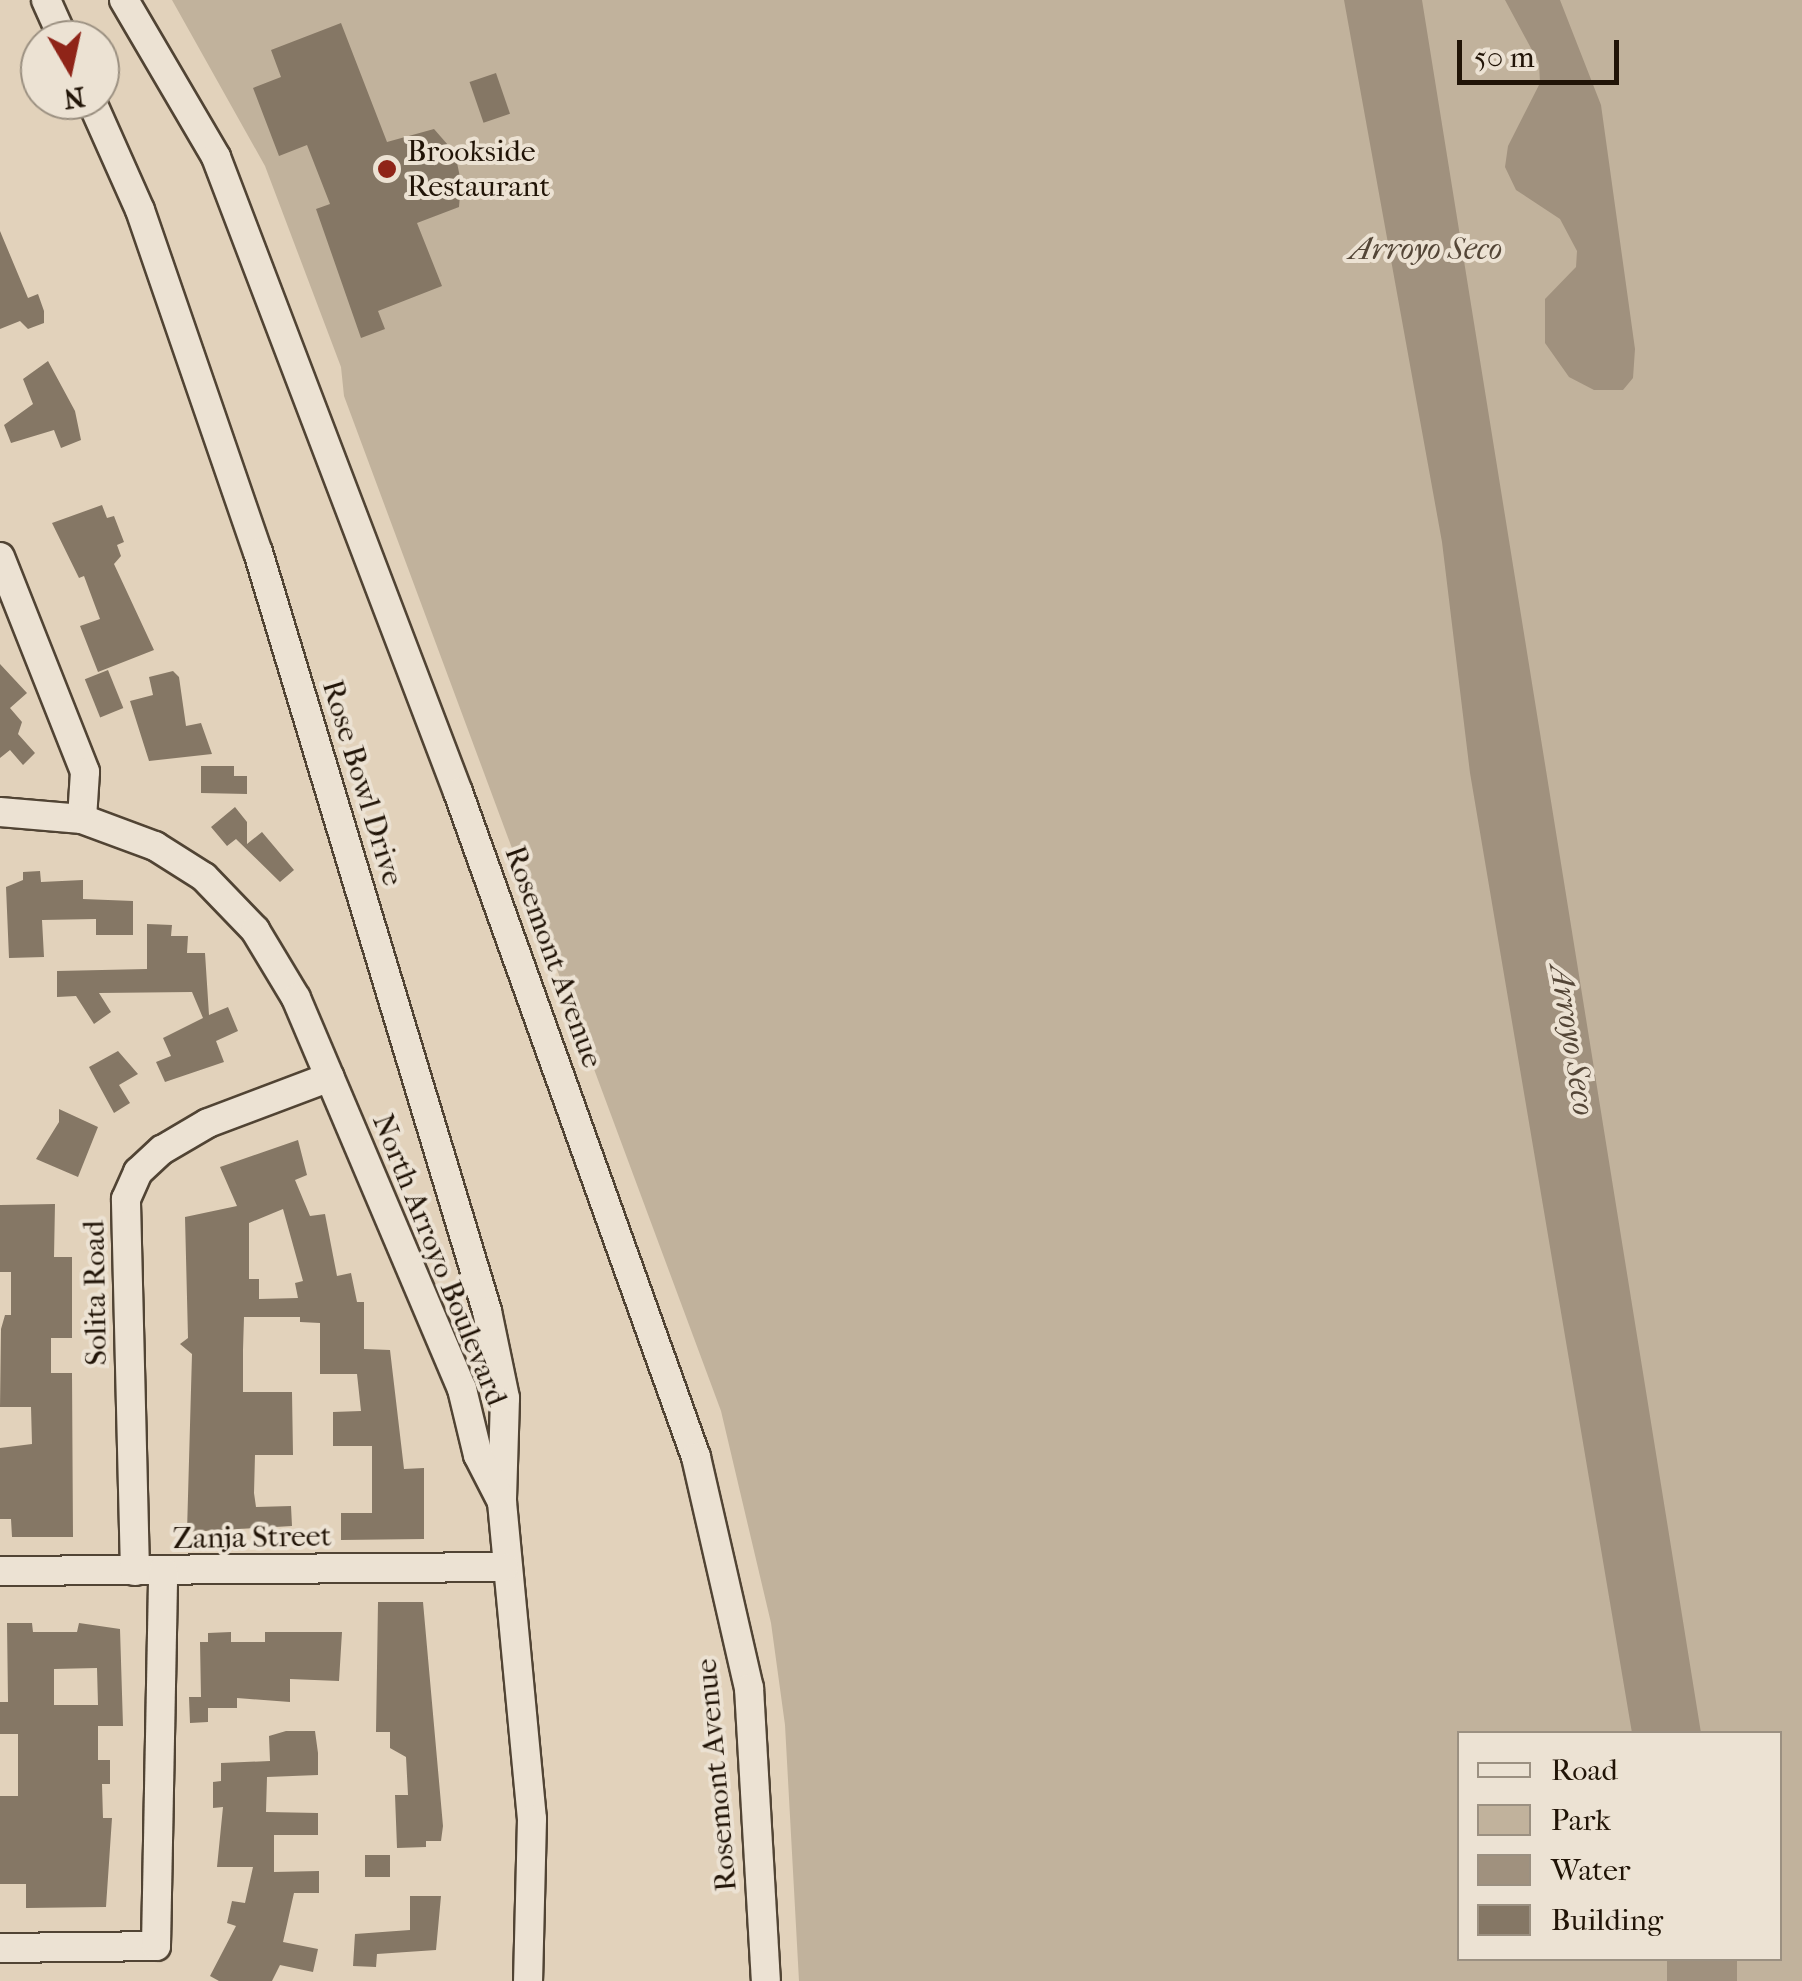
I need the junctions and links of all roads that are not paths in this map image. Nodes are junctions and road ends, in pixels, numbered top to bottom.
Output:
1 (124, 0) edge
2 (100, 120) edge
3 (0, 556) edge
4 (0, 811) edge
5 (82, 819) junction
6 (330, 1077) junction
7 (502, 1502) junction
8 (504, 1567) junction
9 (149, 1571) junction
10 (0, 1572) edge
11 (0, 1948) edge
12 (528, 1981) edge
13 (766, 1981) edge

1 - 13 street, Rosemont Avenue
2 - 7 street, Rose Bowl Drive
3 - 5 street
4 - 5 street, North Arroyo Boulevard
5 - 6 street, North Arroyo Boulevard
6 - 7 street, North Arroyo Boulevard
6 - 9 street, Solita Road
7 - 8 street, North Arroyo Boulevard
8 - 9 street, Zanja Street
8 - 12 street, North Arroyo Boulevard
9 - 10 street, Zanja Street
9 - 11 street, Solita Road

